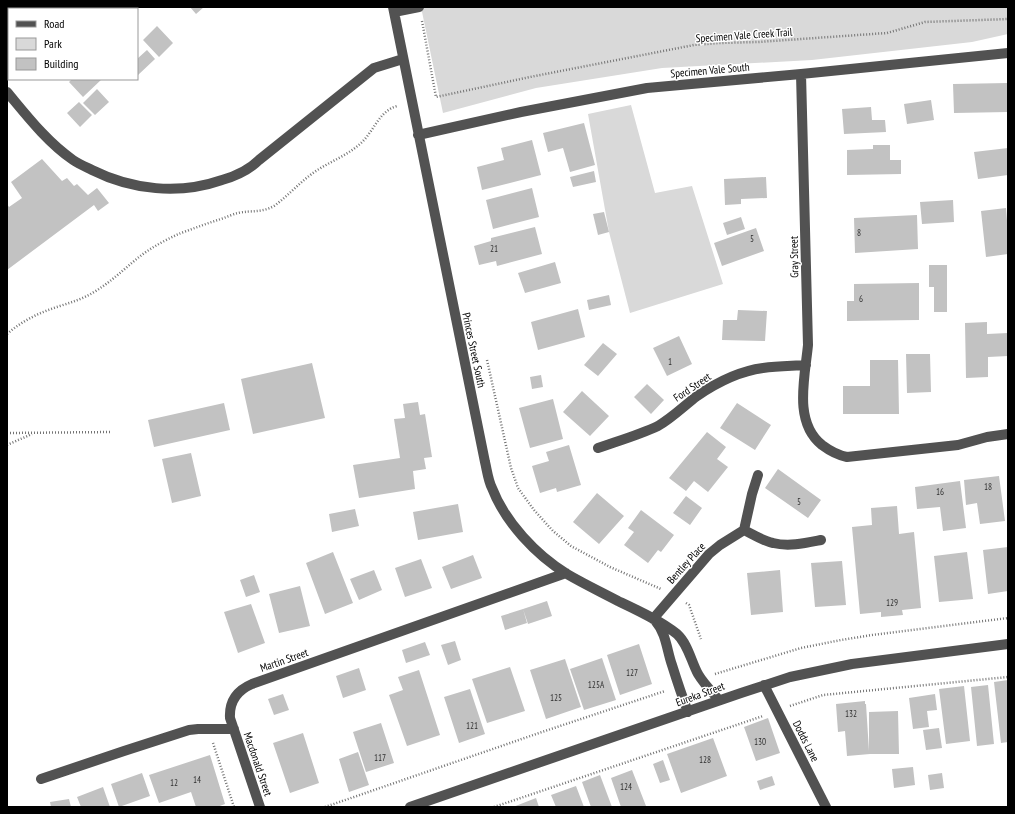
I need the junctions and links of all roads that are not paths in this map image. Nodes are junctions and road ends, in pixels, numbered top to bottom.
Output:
1 (419, 7) edge
2 (394, 9) edge
3 (1008, 53) edge
4 (403, 59) junction
5 (801, 74) junction
6 (7, 92) edge
7 (418, 135) junction
8 (806, 365) junction
9 (1008, 434) edge
10 (598, 448) dead end
11 (758, 475) dead end
12 (744, 530) junction
13 (821, 540) dead end
14 (566, 573) junction
15 (653, 619) junction
16 (1008, 644) edge
17 (764, 685) junction
18 (719, 700) junction
19 (688, 712) junction
20 (234, 729) junction
21 (41, 779) dead end
22 (260, 807) edge
23 (410, 807) edge
24 (826, 807) edge

1 - 2 street
2 - 4 street, Princes Street South
3 - 5 street, Specimen Vale South
4 - 6 street
4 - 7 street, Princes Street South
5 - 7 street, Specimen Vale South
5 - 8 street, Gray Street
7 - 14 street, Princes Street South
8 - 9 street, Gray Street
8 - 10 street, Ford Street
11 - 12 street
12 - 13 street
12 - 15 street, Bentley Place
14 - 15 street, Princes Street South
14 - 20 street, Martin Street
15 - 18 street, Princes Street South
15 - 19 street, Princes Street South
16 - 17 street, Eureka Street
17 - 18 street, Eureka Street
17 - 24 street, Dodds Lane
18 - 19 street, Eureka Street
19 - 23 street, Eureka Street
20 - 21 street
20 - 22 street, Macdonald Street

